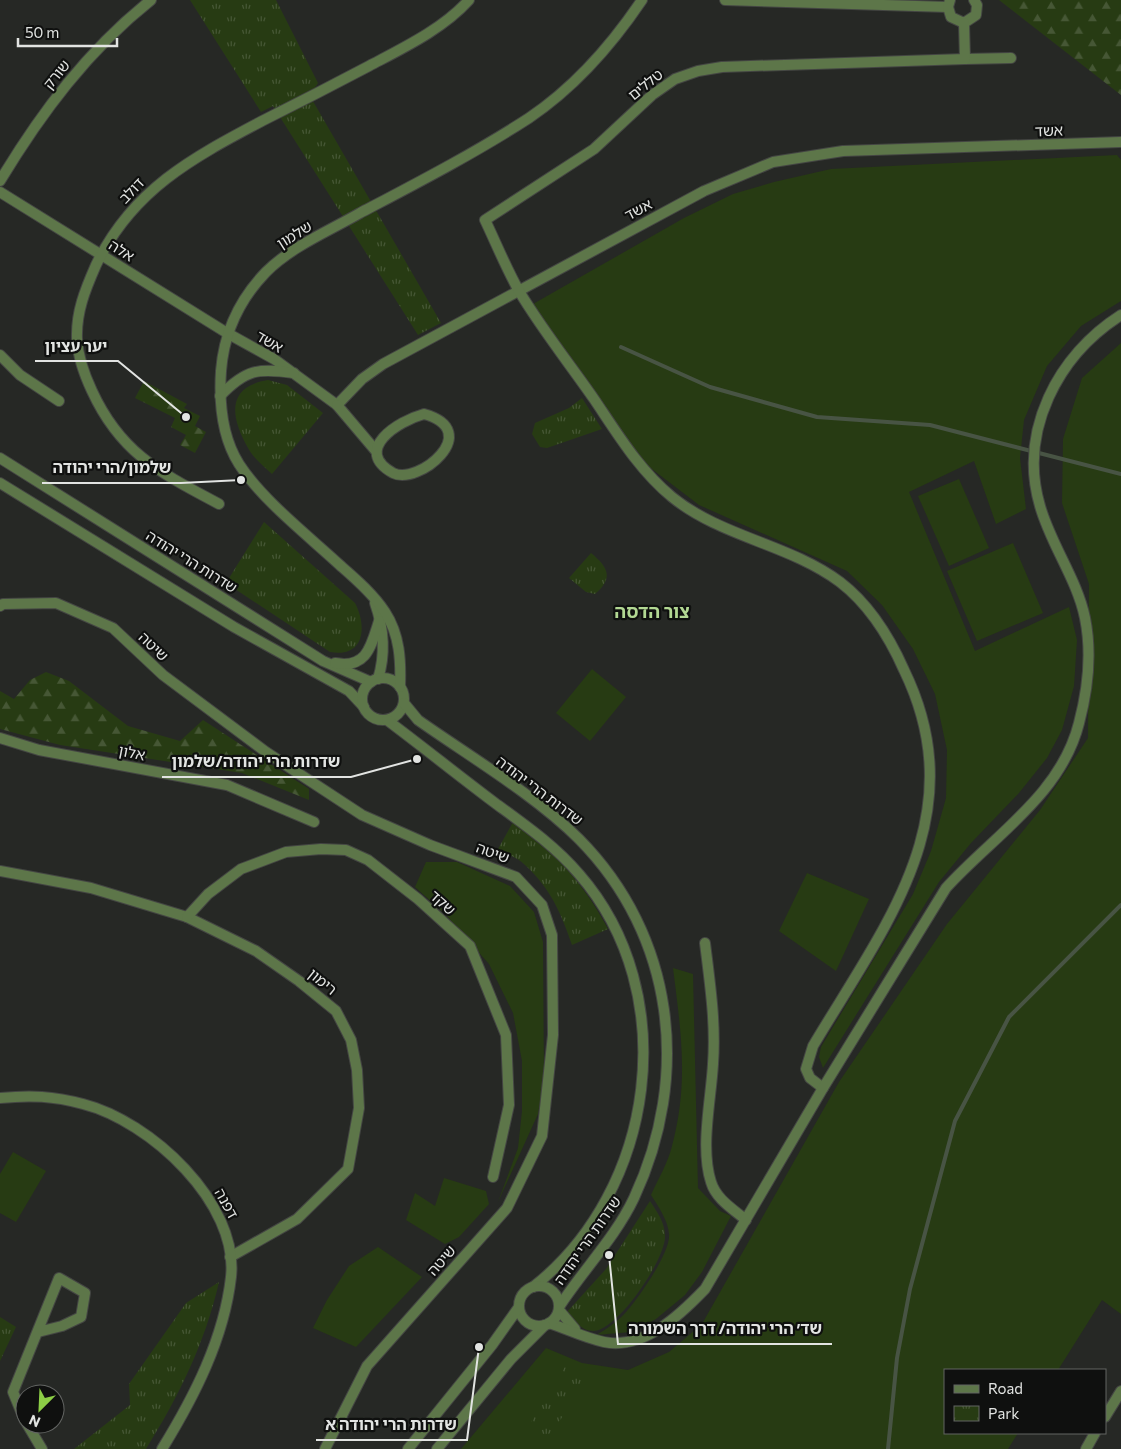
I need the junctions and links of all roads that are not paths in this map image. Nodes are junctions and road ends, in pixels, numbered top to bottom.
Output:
1 (151, 0) edge
2 (469, 0) edge
3 (642, 0) edge
4 (725, 0) edge
5 (974, 0) edge
6 (949, 4) edge
7 (964, 23) junction
8 (1012, 58) dead end
9 (965, 59) junction
10 (1121, 142) edge
11 (0, 181) edge
12 (0, 192) edge
13 (101, 255) junction
14 (519, 290) junction
15 (1121, 315) edge
16 (227, 333) junction
17 (0, 355) edge
18 (294, 373) junction
19 (220, 396) junction
20 (59, 401) dead end
21 (337, 405) junction
22 (358, 429) junction
23 (384, 435) junction
24 (376, 451) junction
25 (0, 458) edge
26 (0, 483) edge
27 (219, 504) dead end
28 (363, 586) junction
29 (0, 606) edge
30 (380, 618) junction
31 (323, 661) junction
32 (374, 681) junction
33 (400, 687) junction
34 (404, 703) junction
35 (364, 707) junction
36 (387, 720) junction
37 (0, 738) edge
38 (314, 822) dead end
39 (0, 871) edge
40 (187, 917) junction
41 (706, 943) dead end
42 (823, 1088) junction
43 (0, 1098) edge
44 (493, 1177) dead end
45 (746, 1220) junction
46 (230, 1257) junction
47 (533, 1287) junction
48 (520, 1307) junction
49 (559, 1309) junction
50 (547, 1324) junction
51 (38, 1332) junction
52 (580, 1333) junction
53 (16, 1384) edge
54 (1121, 1391) edge
55 (1106, 1415) edge
56 (33, 1434) edge
57 (1094, 1434) edge
58 (42, 1449) edge
59 (162, 1449) edge
60 (325, 1449) edge
61 (408, 1449) edge
62 (437, 1449) edge
63 (1086, 1449) edge

1 - 11 street, שורק
2 - 13 street, דולב
3 - 16 street, שלמון
4 - 6 street
5 - 7 street
6 - 7 street
7 - 9 street
8 - 9 street, טללים
9 - 14 street, טללים
10 - 14 street, אשד
12 - 13 street, אלה
13 - 16 street, אלה
13 - 27 street, דולב
14 - 21 street, אשד
14 - 42 street
15 - 42 street
16 - 18 street, אשד
16 - 19 street, שלמון
17 - 20 street
18 - 19 street
18 - 21 street, אשד
19 - 28 street, שלמון
21 - 22 street
22 - 23 street
22 - 24 street
23 - 24 street
23 - 24 street
25 - 31 street, שדרות הרי יהודה
26 - 35 street, שדרות הרי יהודה
28 - 30 street, שלמון
28 - 33 street, שלמון
29 - 60 street, שיטה
30 - 31 street
30 - 32 street, שלמון
31 - 32 street, שדרות הרי יהודה
32 - 33 street, שדרות הרי יהודה
32 - 35 street
33 - 34 street, שדרות הרי יהודה
34 - 36 street
34 - 49 street, שדרות הרי יהודה
35 - 36 street, שדרות הרי יהודה
36 - 47 street, שדרות הרי יהודה
37 - 38 street, אלון
39 - 40 street, רימון
40 - 44 street, שקד
40 - 46 street, רימון
41 - 45 street
42 - 45 street
43 - 46 street, דפנה
45 - 52 street
46 - 59 street, דפנה
47 - 48 street
47 - 49 street
48 - 50 street
48 - 61 street
49 - 50 street
49 - 52 street
50 - 52 street
50 - 62 street
51 - 51 street
51 - 53 street
54 - 55 street
56 - 58 street
57 - 63 street

